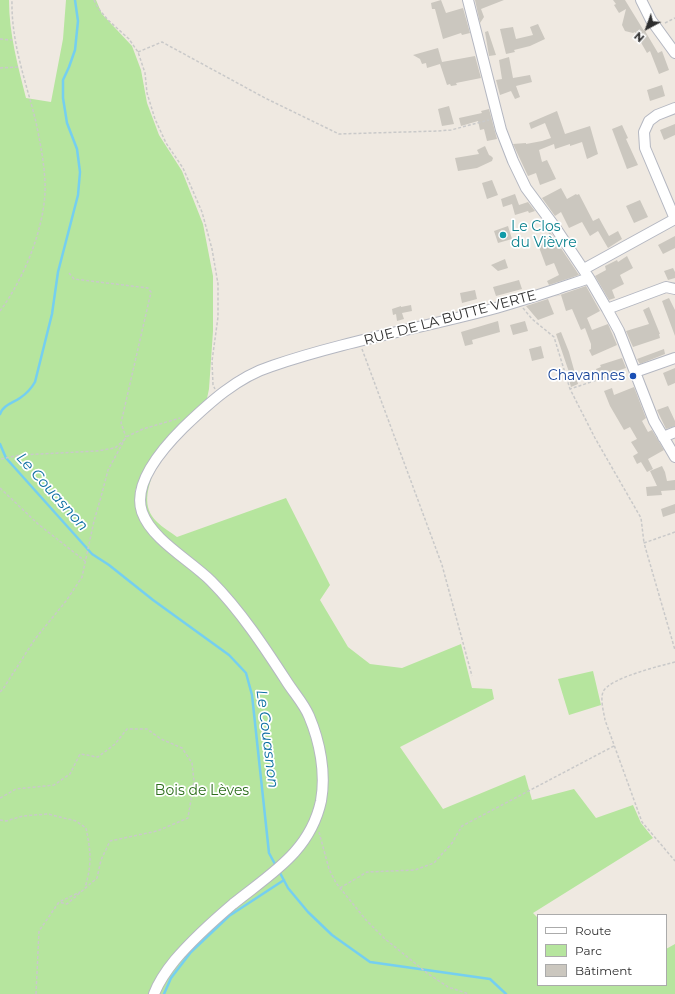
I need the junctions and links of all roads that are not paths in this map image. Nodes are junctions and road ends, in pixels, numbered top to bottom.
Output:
1 (468, 0) edge
2 (641, 0) edge
3 (675, 53) edge
4 (675, 108) edge
5 (675, 219) edge
6 (586, 273) junction
7 (675, 289) edge
8 (607, 309) junction
9 (675, 358) edge
10 (634, 370) junction
11 (675, 432) edge
12 (663, 437) junction
13 (675, 457) edge
14 (154, 994) edge

1 - 6 street
2 - 3 street
4 - 5 street
5 - 6 street, RUE DE LA BUTTE VERTE
6 - 8 street
6 - 14 street, RUE DE LA BUTTE VERTE
7 - 8 street
8 - 10 street
9 - 10 street
10 - 12 street
11 - 12 street
12 - 13 street

